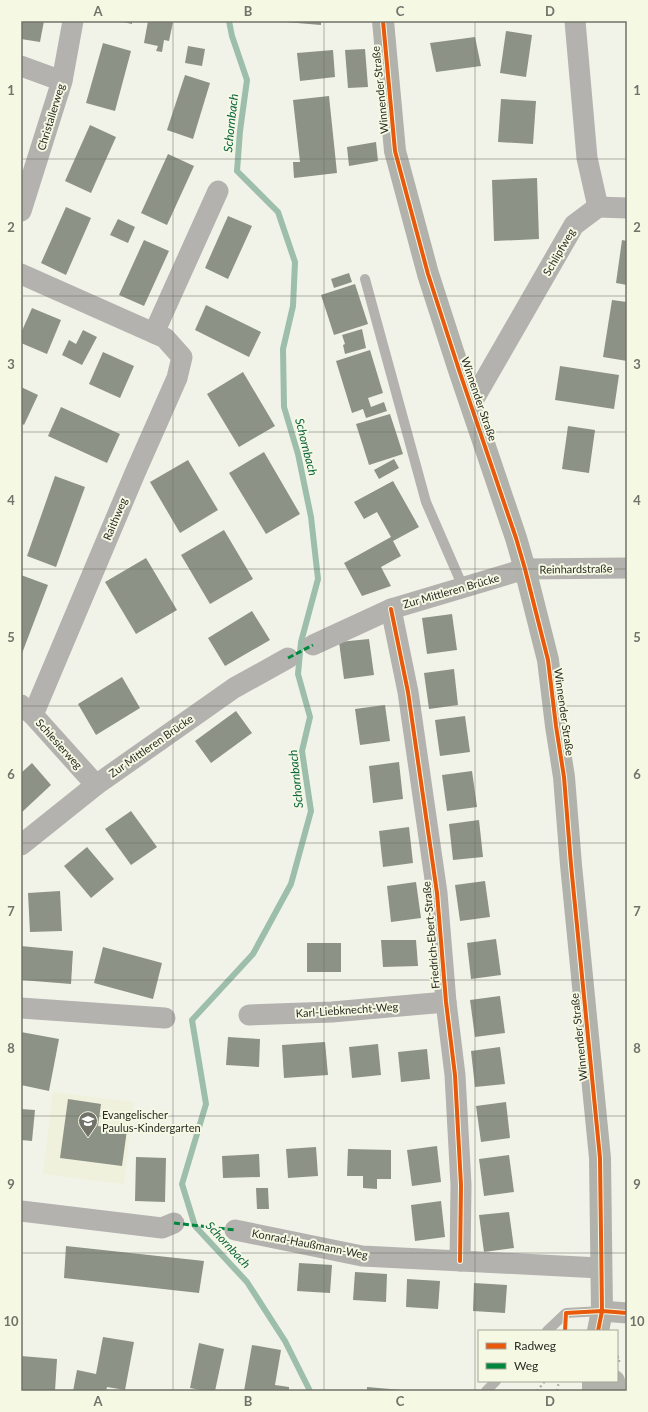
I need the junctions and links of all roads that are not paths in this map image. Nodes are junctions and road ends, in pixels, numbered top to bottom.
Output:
1 (73, 21) edge
2 (383, 21) edge
3 (575, 21) edge
4 (21, 66) edge
5 (62, 81) junction
6 (218, 191) dead end
7 (598, 207) junction
8 (627, 208) edge
9 (21, 211) edge
10 (21, 274) edge
11 (365, 279) dead end
12 (154, 333) junction
13 (471, 404) junction
14 (627, 568) edge
15 (525, 570) junction
16 (464, 587) junction
17 (391, 609) junction
18 (313, 645) dead end
19 (288, 658) dead end
20 (27, 710) edge
21 (96, 785) junction
22 (21, 845) edge
23 (446, 1002) junction
24 (21, 1008) edge
25 (248, 1014) dead end
26 (165, 1018) dead end
27 (21, 1211) edge
28 (174, 1223) dead end
29 (235, 1230) dead end
30 (460, 1261) junction
31 (600, 1268) junction
32 (627, 1312) edge
33 (600, 1321) edge
34 (548, 1330) edge
35 (611, 1330) edge
36 (495, 1382) edge
37 (486, 1391) edge

1 - 5 street, Christallerweg
2 - 13 street, Winnender Straße
3 - 7 street
4 - 5 street
5 - 9 street, Christallerweg
6 - 12 street
7 - 8 street
7 - 13 street, Schlipfweg
10 - 12 street, Raithweg
11 - 16 lane
12 - 20 street, Raithweg
13 - 15 street, Winnender Straße
14 - 15 street, Reinhardstraße
15 - 16 street, Zur Mittleren Brücke
15 - 31 street, Winnender Straße
16 - 17 street, Zur Mittleren Brücke
17 - 18 street, Zur Mittleren Brücke
17 - 23 street, Friedrich-Ebert-Straße
19 - 21 street, Zur Mittleren Brücke
20 - 21 street, Schlesierweg
21 - 22 street, Zur Mittleren Brücke
23 - 25 street, Karl-Liebknecht-Weg
23 - 30 street, Friedrich-Ebert-Straße
24 - 26 street
27 - 28 street
29 - 30 street, Konrad-Haußmann-Weg
30 - 31 street, Konrad-Haußmann-Weg
31 - 33 street, Winnender Straße
32 - 33 street
33 - 34 lane
33 - 35 street, Winnender Straße
36 - 37 lane

